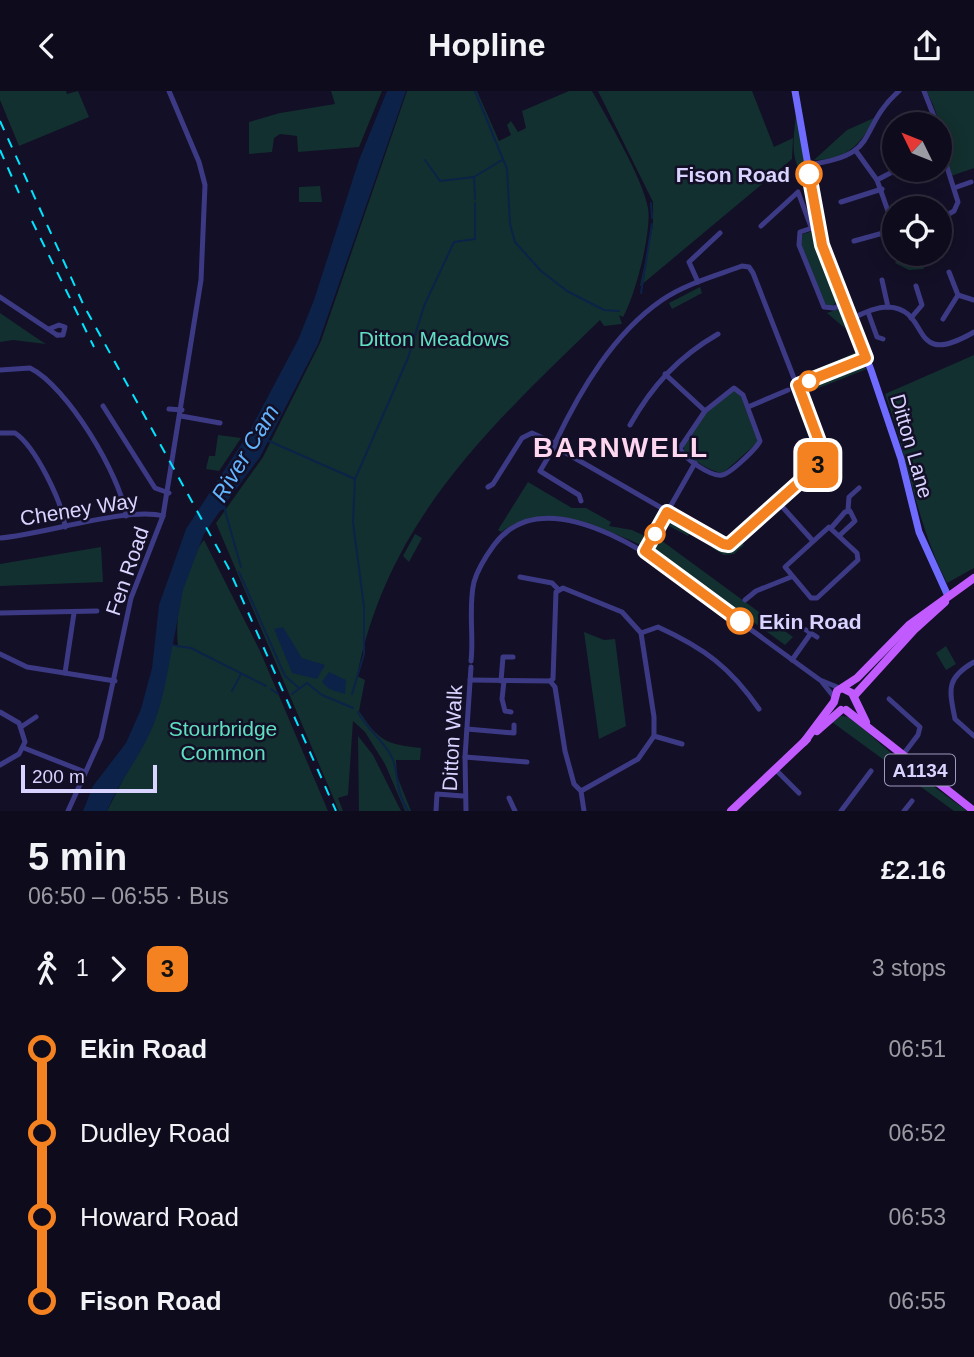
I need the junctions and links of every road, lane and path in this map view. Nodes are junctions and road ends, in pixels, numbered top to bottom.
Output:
1 (169, 91) edge
2 (795, 91) edge
3 (899, 91) edge
4 (923, 91) edge
5 (931, 112) edge
6 (856, 151) junction
7 (807, 165) junction
8 (882, 177) edge
9 (877, 180) junction
10 (952, 182) edge
11 (971, 182) dead end
12 (954, 188) junction
13 (882, 189) junction
14 (884, 196) edge
15 (841, 202) dead end
16 (952, 211) edge
17 (761, 226) dead end
18 (815, 227) junction
19 (720, 233) dead end
20 (882, 233) edge
21 (853, 241) dead end
22 (949, 272) dead end
23 (882, 280) dead end
24 (698, 282) junction
25 (916, 286) dead end
26 (958, 295) junction
27 (0, 297) edge
28 (974, 300) edge
29 (844, 304) junction
30 (888, 307) junction
31 (868, 312) junction
32 (911, 318) junction
33 (851, 319) junction
34 (943, 319) dead end
35 (56, 326) junction
36 (46, 327) junction
37 (974, 332) edge
38 (718, 334) dead end
39 (57, 335) junction
40 (883, 339) dead end
41 (866, 358) junction
42 (0, 370) edge
43 (664, 374) junction
44 (798, 385) junction
45 (788, 390) dead end
46 (103, 406) dead end
47 (748, 407) junction
48 (169, 409) dead end
49 (705, 411) junction
50 (181, 413) junction
51 (220, 423) dead end
52 (629, 425) dead end
53 (0, 433) edge
54 (556, 444) junction
55 (695, 463) junction
56 (488, 487) dead end
57 (859, 488) dead end
58 (169, 493) junction
59 (581, 501) dead end
60 (778, 502) junction
61 (848, 510) junction
62 (667, 512) junction
63 (126, 516) junction
64 (163, 516) junction
65 (65, 527) junction
66 (832, 527) junction
67 (840, 535) junction
68 (0, 538) edge
69 (813, 541) junction
70 (645, 551) junction
71 (520, 577) dead end
72 (791, 577) junction
73 (974, 577) edge
74 (558, 589) junction
75 (948, 596) junction
76 (746, 600) dead end
77 (97, 611) dead end
78 (74, 613) junction
79 (0, 614) edge
80 (641, 632) junction
81 (811, 633) dead end
82 (0, 654) edge
83 (513, 657) dead end
84 (792, 660) junction
85 (974, 662) edge
86 (65, 673) junction
87 (470, 680) junction
88 (820, 680) junction
89 (115, 681) junction
90 (503, 681) junction
91 (550, 681) junction
92 (843, 689) junction
93 (854, 698) junction
94 (889, 699) dead end
95 (834, 700) junction
96 (759, 709) dead end
97 (844, 710) junction
98 (0, 712) edge
99 (510, 712) dead end
100 (36, 717) dead end
101 (514, 725) dead end
102 (21, 727) junction
103 (869, 727) junction
104 (467, 729) junction
105 (654, 736) junction
106 (974, 736) edge
107 (804, 741) junction
108 (682, 744) dead end
109 (24, 748) junction
110 (902, 756) junction
111 (465, 757) junction
112 (50, 758) junction
113 (527, 762) dead end
114 (0, 765) edge
115 (46, 767) dead end
116 (776, 770) junction
117 (871, 771) dead end
118 (85, 772) junction
119 (581, 791) junction
120 (799, 793) dead end
121 (463, 796) junction
122 (509, 798) dead end
123 (912, 801) dead end
124 (438, 809) edge
125 (734, 810) edge
126 (68, 811) edge
127 (466, 811) edge
128 (516, 811) edge
129 (584, 811) edge
130 (841, 811) edge
131 (904, 811) edge
132 (974, 811) edge

1 - 50 street, Fen Road
2 - 7 main road, Ditton Lane
3 - 6 street
4 - 5 street
6 - 7 street
6 - 9 street
7 - 18 main road, Ditton Lane
8 - 9 street
9 - 13 street
10 - 12 street
11 - 12 street
12 - 16 street
13 - 14 street
13 - 15 street
17 - 18 street
18 - 29 main road, Ditton Lane
18 - 29 street, Ditton Lane
19 - 24 street
20 - 21 street
22 - 26 street
23 - 30 street
24 - 44 street
24 - 54 street
25 - 32 street
26 - 28 street
26 - 34 street
27 - 36 street
29 - 33 main road, Ditton Lane
30 - 31 street
30 - 32 street
31 - 33 street
31 - 40 street
32 - 37 street
33 - 41 main road, Ditton Lane
35 - 36 street
35 - 39 street
35 - 39 street
36 - 39 street
38 - 43 street
41 - 44 street
41 - 75 main road, Ditton Lane
42 - 63 street
43 - 49 street
43 - 52 street
44 - 60 street
45 - 47 street
46 - 58 street
47 - 49 street
47 - 55 street
48 - 50 street
49 - 55 street
50 - 51 street
50 - 58 street, Fen Road
53 - 65 street
54 - 56 street
54 - 59 street
54 - 62 street
55 - 62 street
57 - 61 street
58 - 64 street, Fen Road
60 - 62 street
60 - 69 street
61 - 66 street
61 - 67 street
62 - 70 street
63 - 64 street, Cheney Way
63 - 65 street, Cheney Way
64 - 89 street, Fen Road
65 - 68 street, Cheney Way
66 - 67 street
66 - 69 street
67 - 72 street
69 - 72 street
70 - 84 street
70 - 87 street, Ditton Walk
71 - 74 street
72 - 76 street
73 - 75 main road
74 - 80 street
74 - 91 street
75 - 92 main road
75 - 93 main road
77 - 78 street
78 - 79 street
78 - 86 street
80 - 96 street
80 - 105 street
81 - 84 street
82 - 86 street
83 - 90 street
84 - 88 street
85 - 106 street
86 - 89 street
87 - 90 street
87 - 104 street, Ditton Walk
88 - 92 street
88 - 95 street
89 - 118 street, Fen Road
90 - 91 street
90 - 99 street
91 - 119 street
92 - 93 main road, A1134
92 - 95 main road
93 - 97 main road
93 - 103 main road, A1134
94 - 110 street
95 - 97 main road, A1134
95 - 107 main road
97 - 103 main road, A1134
97 - 107 main road
98 - 102 street
100 - 102 street
101 - 104 street
102 - 109 street
103 - 110 main road, A1134
104 - 111 street, Ditton Walk
105 - 108 street
105 - 119 street
107 - 116 main road
109 - 112 street
109 - 114 street
110 - 132 main road, A1134
111 - 113 street
111 - 121 street, Ditton Walk
112 - 115 street
112 - 118 street
116 - 120 street
116 - 125 main road
117 - 130 street
118 - 126 street, Fen Road
119 - 129 street
121 - 124 street
121 - 127 street, Ditton Walk
122 - 128 street
123 - 131 street

